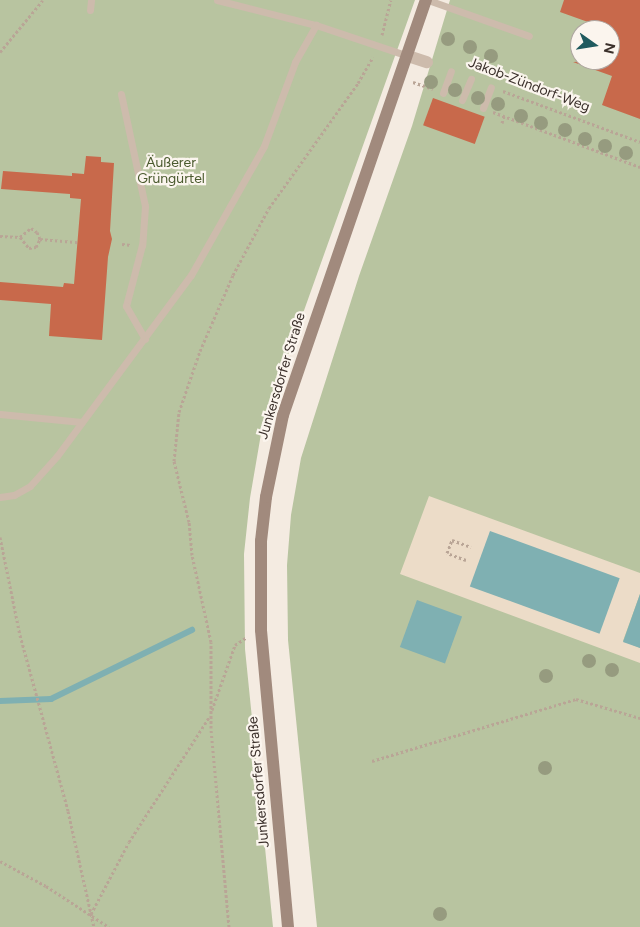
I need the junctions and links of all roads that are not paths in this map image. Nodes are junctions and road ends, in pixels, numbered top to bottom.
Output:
1 (91, 0) edge
2 (217, 0) edge
3 (427, 0) edge
4 (90, 10) dead end
5 (316, 25) junction
6 (529, 36) dead end
7 (408, 56) junction
8 (427, 62) dead end
9 (451, 71) dead end
10 (470, 79) dead end
11 (492, 87) road end
12 (443, 93) road end
13 (121, 94) dead end
14 (462, 100) dead end
15 (483, 108) road end
16 (146, 339) junction
17 (0, 414) edge
18 (82, 422) junction
19 (0, 497) edge
20 (288, 927) edge

1 - 4 lane
2 - 5 lane
3 - 6 lane
3 - 7 street, Junkersdorfer Straße
5 - 7 lane
5 - 16 lane
7 - 8 street
7 - 20 street, Junkersdorfer Straße
9 - 12 lane
10 - 14 lane
11 - 15 lane
13 - 16 lane
16 - 18 lane
17 - 18 lane
18 - 19 lane

